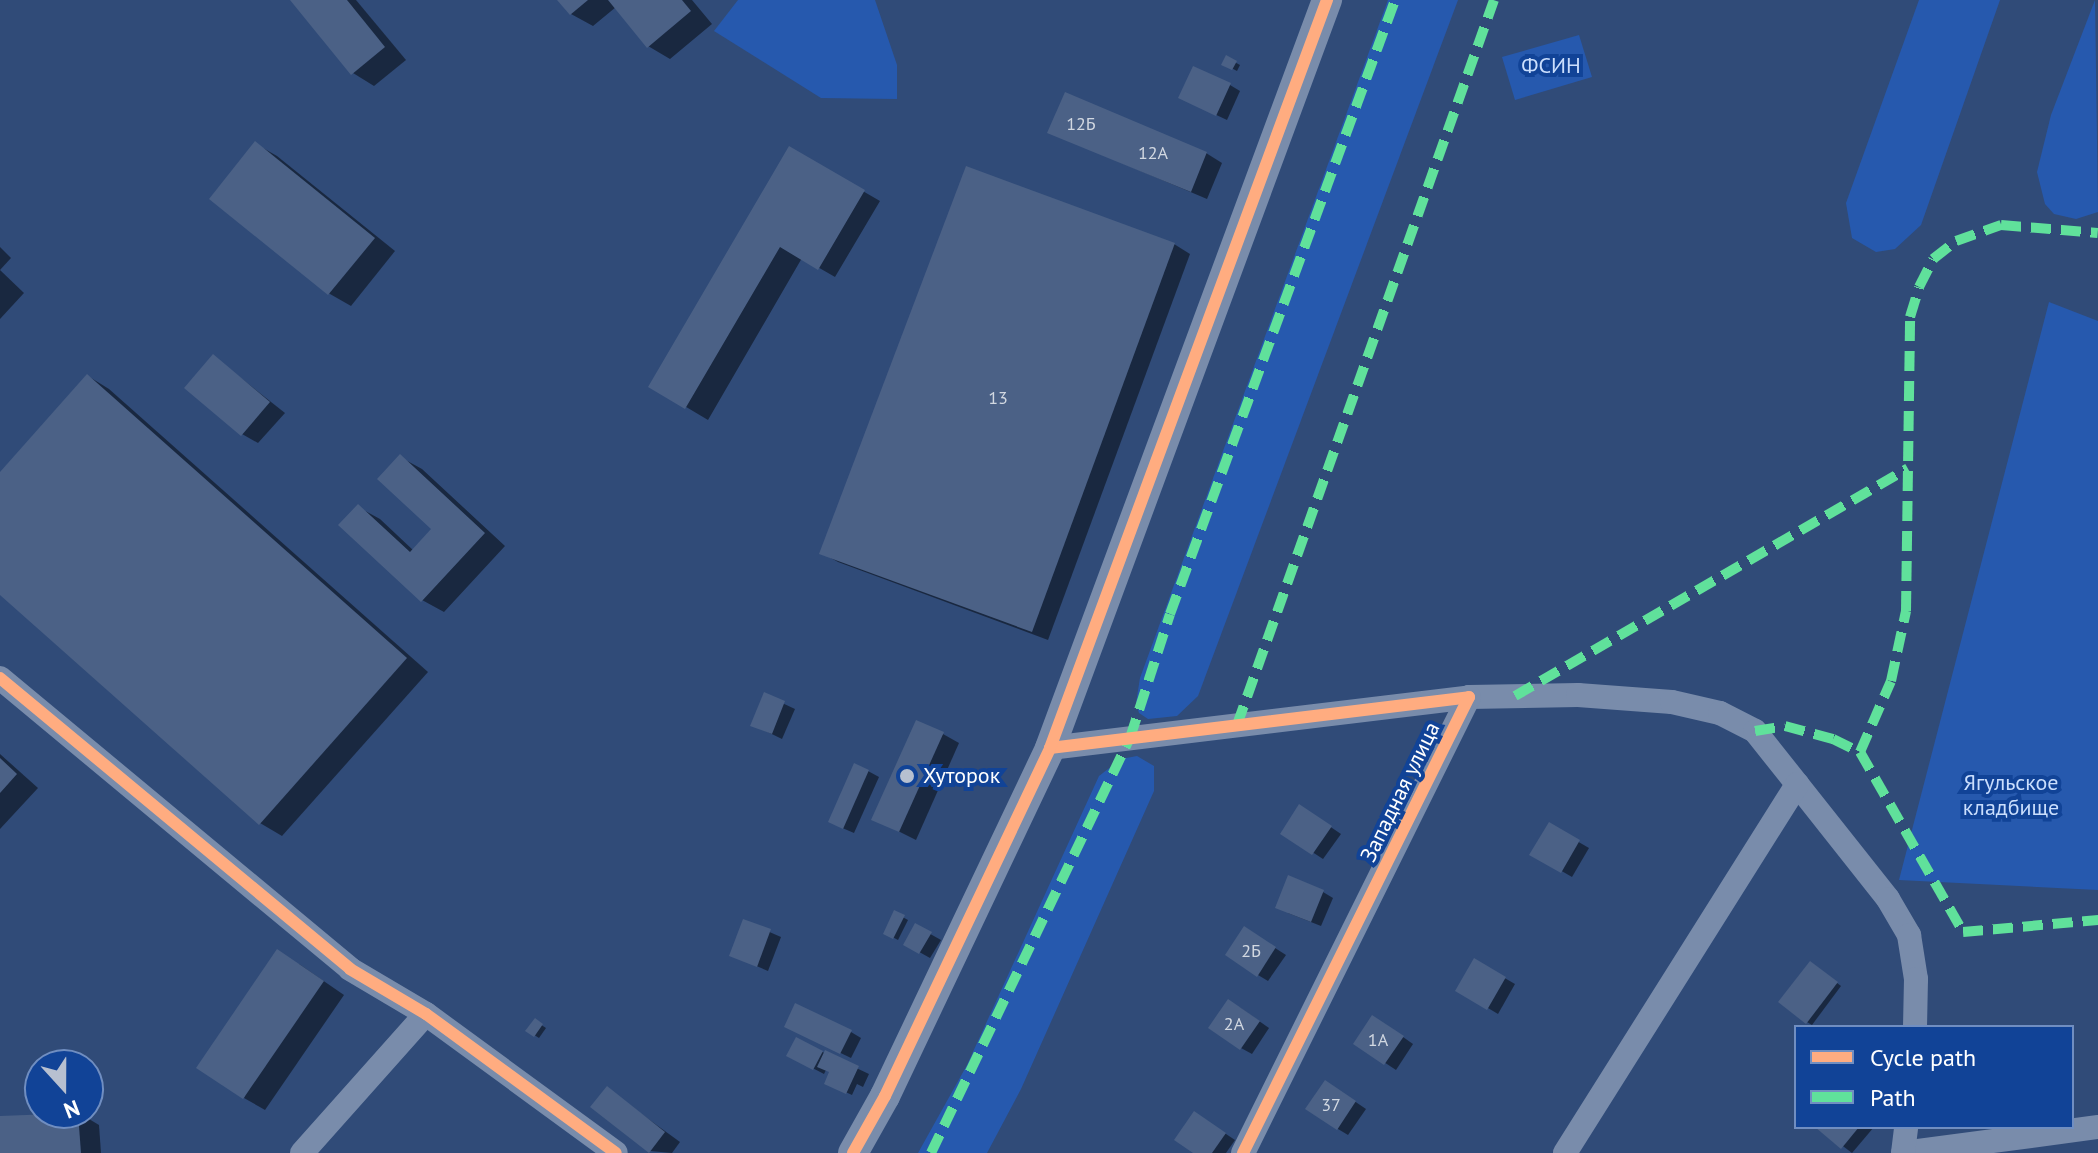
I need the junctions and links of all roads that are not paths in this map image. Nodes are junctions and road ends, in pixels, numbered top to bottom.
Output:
1 (1327, 0) edge
2 (0, 678) edge
3 (1469, 697) junction
4 (1050, 748) junction
5 (1797, 784) junction
6 (426, 1014) junction
7 (1915, 1025) edge
8 (2098, 1127) edge
9 (1906, 1129) edge
10 (302, 1153) edge
11 (616, 1153) edge
12 (853, 1153) edge
13 (1243, 1153) edge
14 (1565, 1153) edge
15 (1903, 1153) edge

1 - 4 street
2 - 6 street
3 - 4 street, Западная улица
3 - 5 street
3 - 13 street, Западная улица
4 - 12 street
5 - 7 street
5 - 14 street
6 - 10 street
6 - 11 street
8 - 15 street
9 - 15 street

